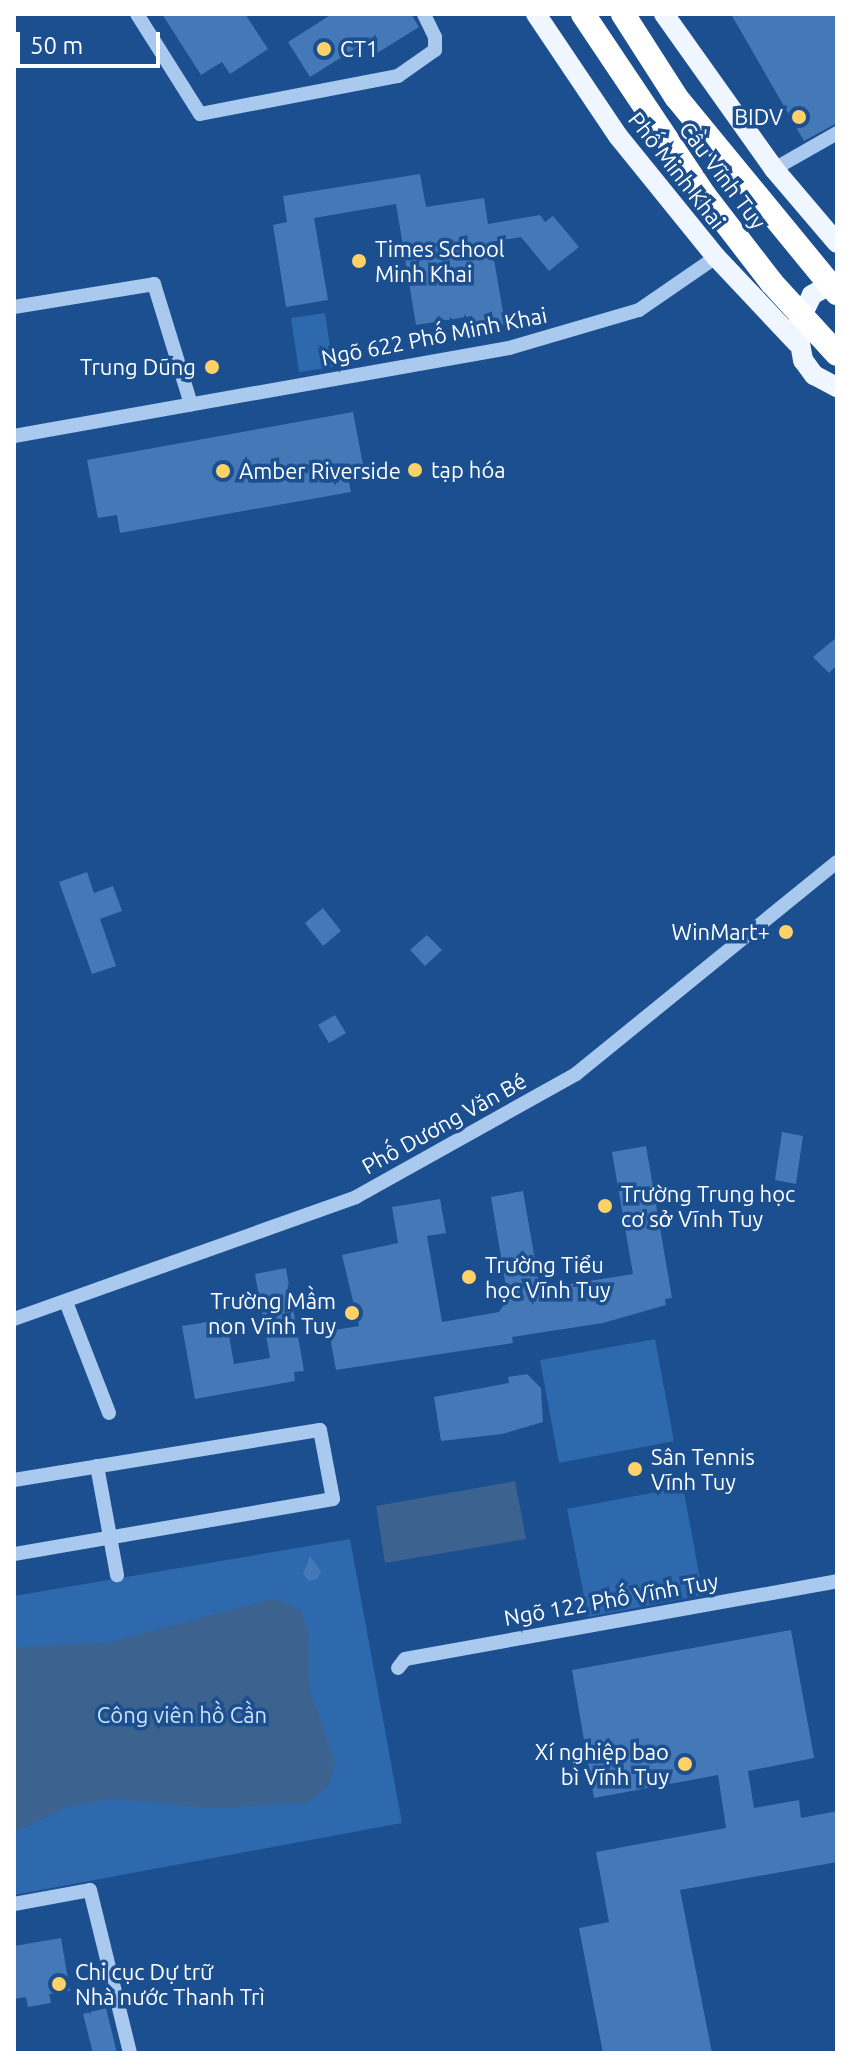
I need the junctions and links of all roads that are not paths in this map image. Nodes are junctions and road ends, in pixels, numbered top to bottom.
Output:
1 (137, 14) edge
2 (424, 14) edge
3 (536, 14) edge
4 (583, 14) edge
5 (623, 14) edge
6 (664, 14) edge
7 (837, 133) edge
8 (774, 169) junction
9 (830, 229) edge
10 (837, 243) edge
11 (716, 257) junction
12 (837, 281) edge
13 (837, 293) edge
14 (14, 307) edge
15 (797, 343) junction
16 (837, 354) edge
17 (837, 387) edge
18 (191, 404) junction
19 (14, 435) edge
20 (837, 862) edge
21 (66, 1302) junction
22 (14, 1319) edge
23 (109, 1413) dead end
24 (97, 1466) junction
25 (14, 1480) edge
26 (111, 1538) junction
27 (14, 1554) edge
28 (117, 1575) dead end
29 (837, 1581) edge
30 (398, 1668) dead end
31 (14, 1904) edge
32 (130, 2053) edge

1 - 2 street
3 - 11 main road, Phố Minh Khai
4 - 16 highway, Cầu Vĩnh Tuy, bridge
5 - 13 highway, Cầu Vĩnh Tuy, bridge
6 - 8 main road
7 - 8 street
8 - 9 main road
9 - 10 main road
11 - 15 main road, Phố Minh Khai
11 - 18 street, Ngõ 622 Phố Minh Khai
12 - 15 main road
14 - 18 street
15 - 17 main road, Phố Minh Khai
18 - 19 street, Ngõ 622 Phố Minh Khai
20 - 21 street, Phố Dương Văn Bé
21 - 22 street, Phố Dương Văn Bé
21 - 23 street
24 - 25 street
24 - 26 street
24 - 26 street
26 - 27 street
26 - 28 street
29 - 30 street, Ngõ 122 Phố Vĩnh Tuy
31 - 32 street

